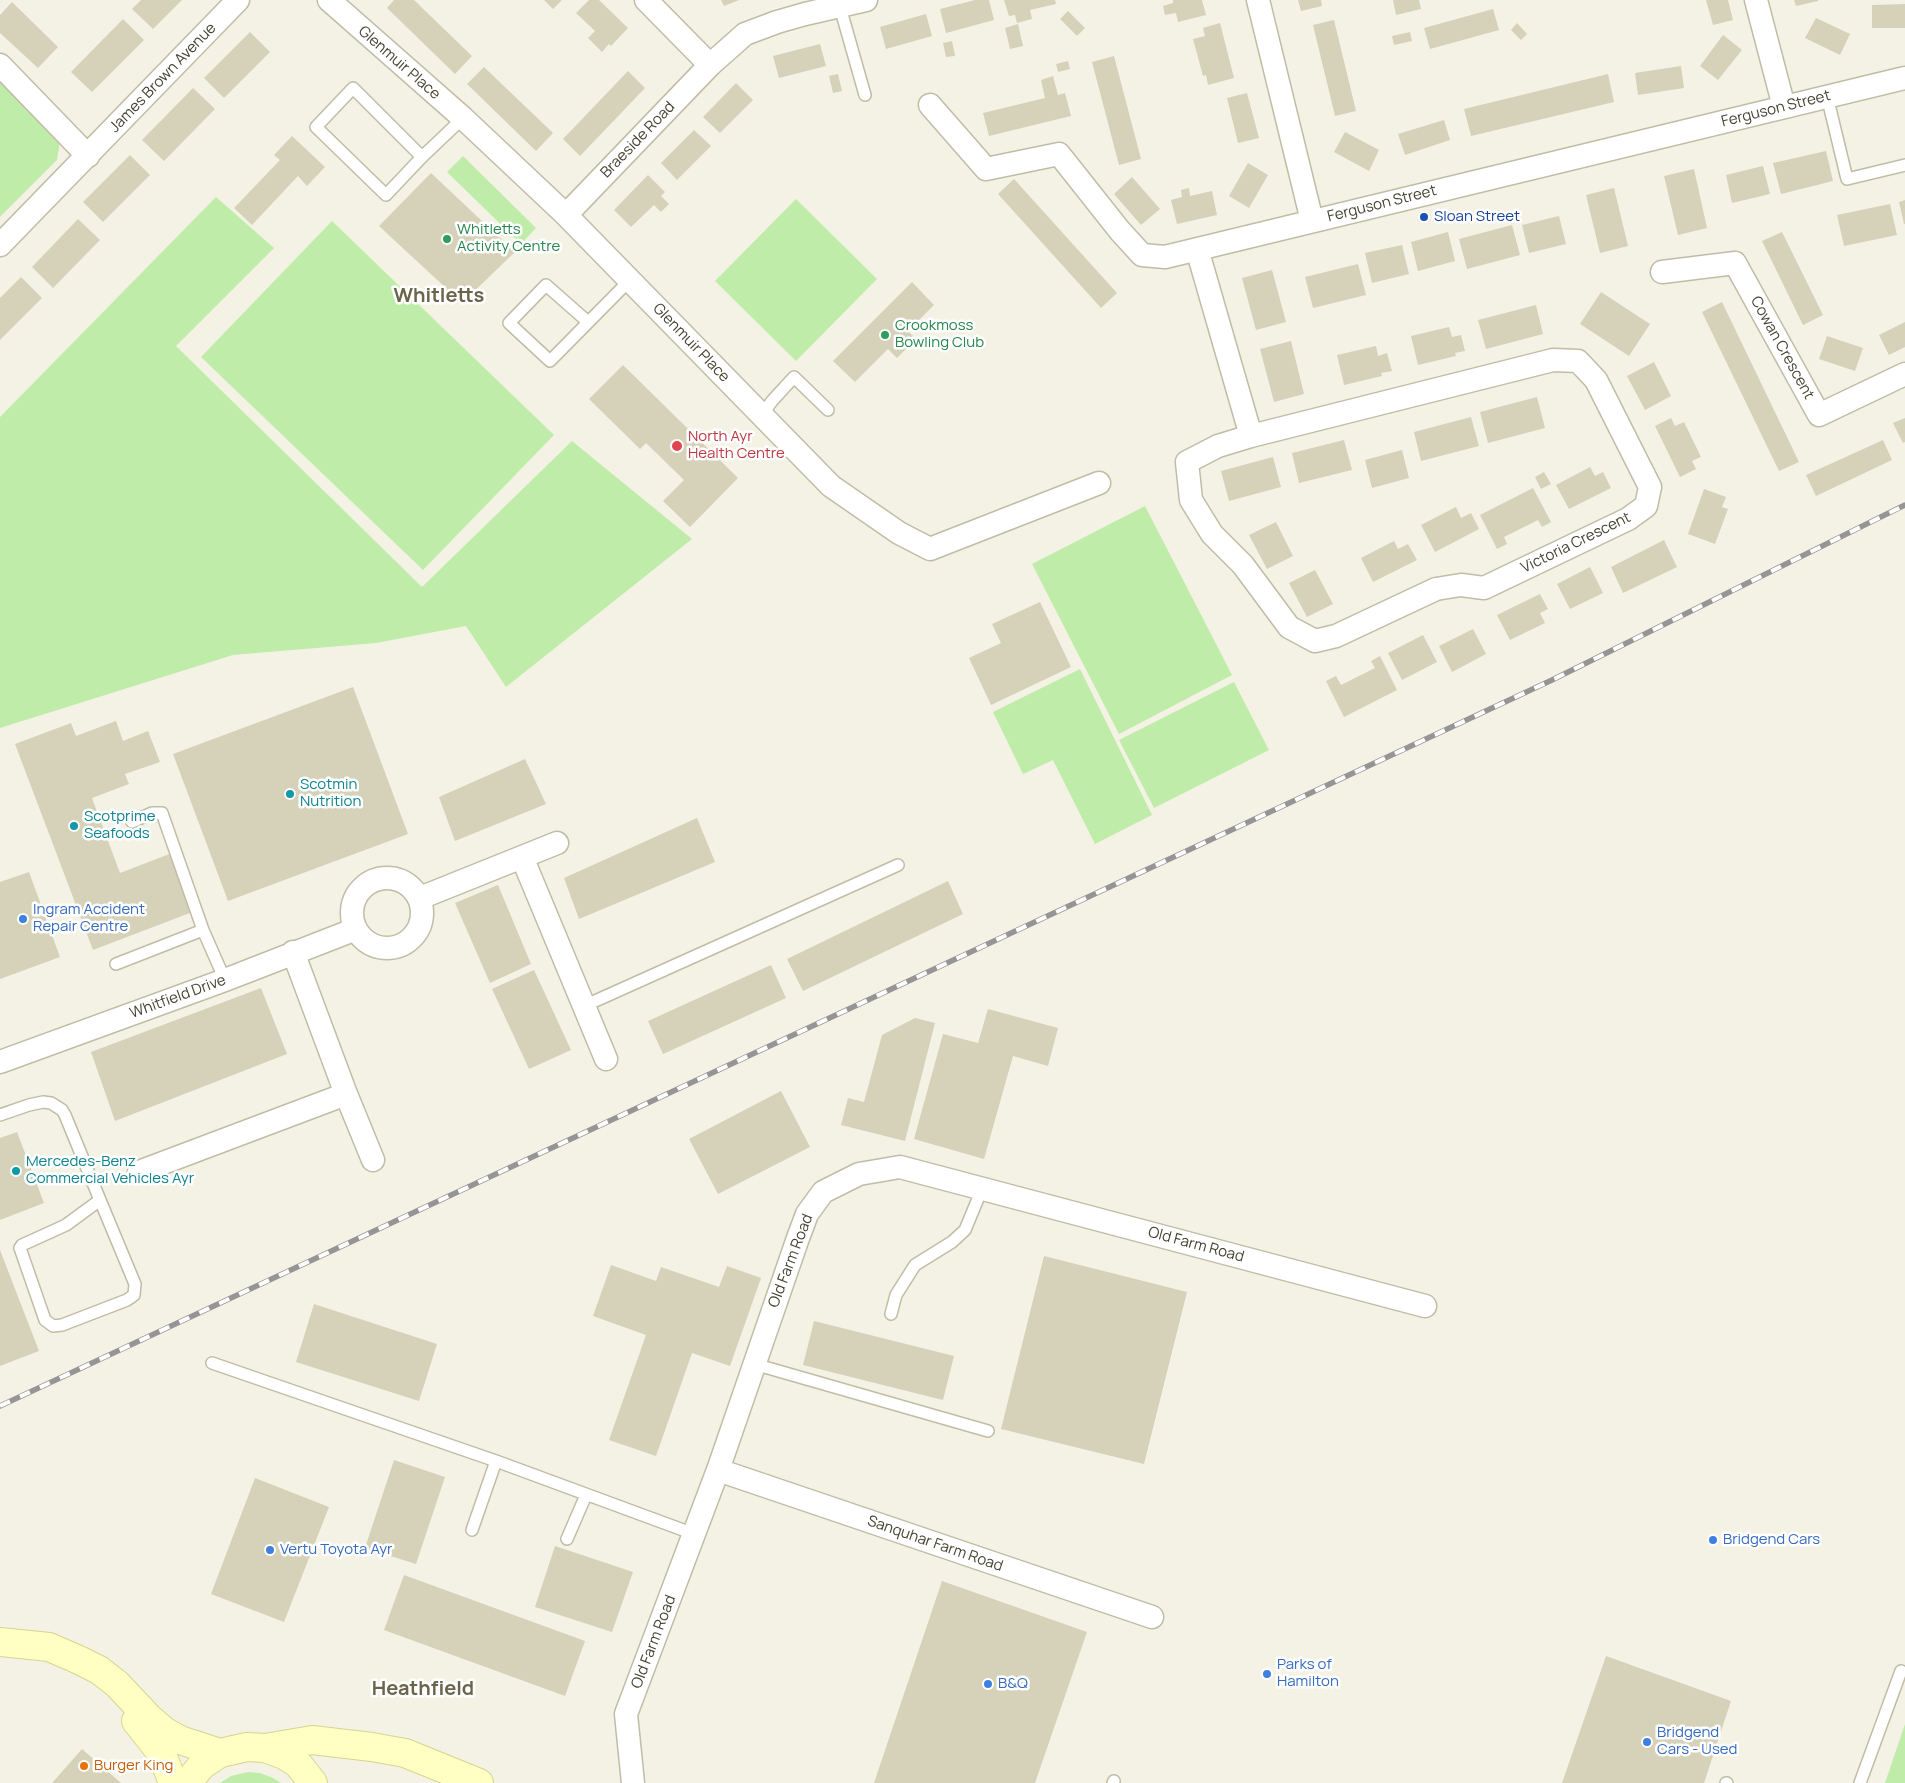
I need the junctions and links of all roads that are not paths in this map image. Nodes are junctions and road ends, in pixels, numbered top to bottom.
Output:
1 (238, 0) edge
2 (329, 0) edge
3 (646, 0) edge
4 (866, 0) edge
5 (1258, 0) edge
6 (1756, 0) edge
7 (839, 3) edge
8 (0, 65) edge
9 (710, 65) junction
10 (1904, 81) edge
11 (865, 95) dead end
12 (1828, 96) junction
13 (930, 106) dead end
14 (1784, 107) junction
15 (463, 118) junction
16 (88, 156) junction
17 (422, 157) junction
18 (1905, 165) edge
19 (566, 215) junction
20 (1312, 221) junction
21 (0, 245) edge
22 (1197, 249) junction
23 (1662, 272) dead end
24 (630, 280) junction
25 (588, 322) junction
26 (1905, 374) edge
27 (828, 410) dead end
28 (762, 415) junction
29 (1251, 436) junction
30 (1099, 483) dead end
31 (132, 822) dead end
32 (557, 843) dead end
33 (522, 857) junction
34 (898, 865) dead end
35 (420, 898) junction
36 (356, 929) junction
37 (203, 930) junction
38 (293, 952) junction
39 (116, 964) dead end
40 (225, 980) junction
41 (584, 1006) junction
42 (606, 1059) dead end
43 (0, 1062) edge
44 (346, 1094) junction
45 (0, 1115) edge
46 (373, 1160) dead end
47 (140, 1172) dead end
48 (982, 1188) junction
49 (100, 1200) junction
50 (1425, 1306) dead end
51 (890, 1314) dead end
52 (212, 1363) dead end
53 (754, 1364) junction
54 (988, 1431) dead end
55 (496, 1461) junction
56 (718, 1470) junction
57 (586, 1495) junction
58 (472, 1530) dead end
59 (694, 1534) junction
60 (567, 1538) dead end
61 (1152, 1617) dead end
62 (0, 1642) edge
63 (1901, 1671) dead end
64 (265, 1748) junction
65 (220, 1753) junction
66 (173, 1783) edge
67 (187, 1783) edge
68 (313, 1783) edge
69 (479, 1783) edge
70 (633, 1783) edge
71 (1860, 1783) edge

1 - 16 street, James Brown Avenue
2 - 15 street, Glenmuir Place
3 - 9 street
4 - 7 street, Braeside Road
5 - 20 street
6 - 14 street
7 - 9 street, Braeside Road
7 - 11 lane
8 - 16 street
9 - 19 street, Braeside Road
10 - 12 street, Ferguson Street
12 - 14 street, Ferguson Street
12 - 18 lane
13 - 22 street, Ferguson Street
14 - 20 street, Ferguson Street
15 - 17 lane
15 - 19 street, Glenmuir Place
16 - 21 street, James Brown Avenue
17 - 17 lane
19 - 24 street, Glenmuir Place
20 - 22 street, Ferguson Street
22 - 29 street
23 - 26 street, Cowan Crescent
24 - 25 lane
24 - 28 street, Glenmuir Place
25 - 25 lane
27 - 28 lane
28 - 30 street, Glenmuir Place
29 - 29 street, Victoria Crescent
31 - 37 lane
32 - 33 street
33 - 35 street
33 - 41 street
34 - 41 lane
35 - 36 street
35 - 36 street
36 - 38 street, Whitfield Drive
37 - 39 lane
37 - 40 lane
38 - 40 street, Whitfield Drive
38 - 44 street
40 - 43 street, Whitfield Drive
41 - 42 street
44 - 46 street
44 - 47 street
45 - 49 lane
48 - 50 street, Old Farm Road
48 - 51 lane
48 - 53 street, Old Farm Road
49 - 49 lane
52 - 55 lane
53 - 54 lane
53 - 56 street, Old Farm Road
55 - 57 lane
55 - 58 lane
56 - 59 street, Old Farm Road
56 - 61 street, Sanquhar Farm Road
57 - 59 lane
57 - 60 lane
59 - 70 street, Old Farm Road
62 - 65 main road
62 - 66 main road
63 - 71 lane
64 - 65 main road
64 - 68 main road
64 - 69 main road
65 - 67 main road

